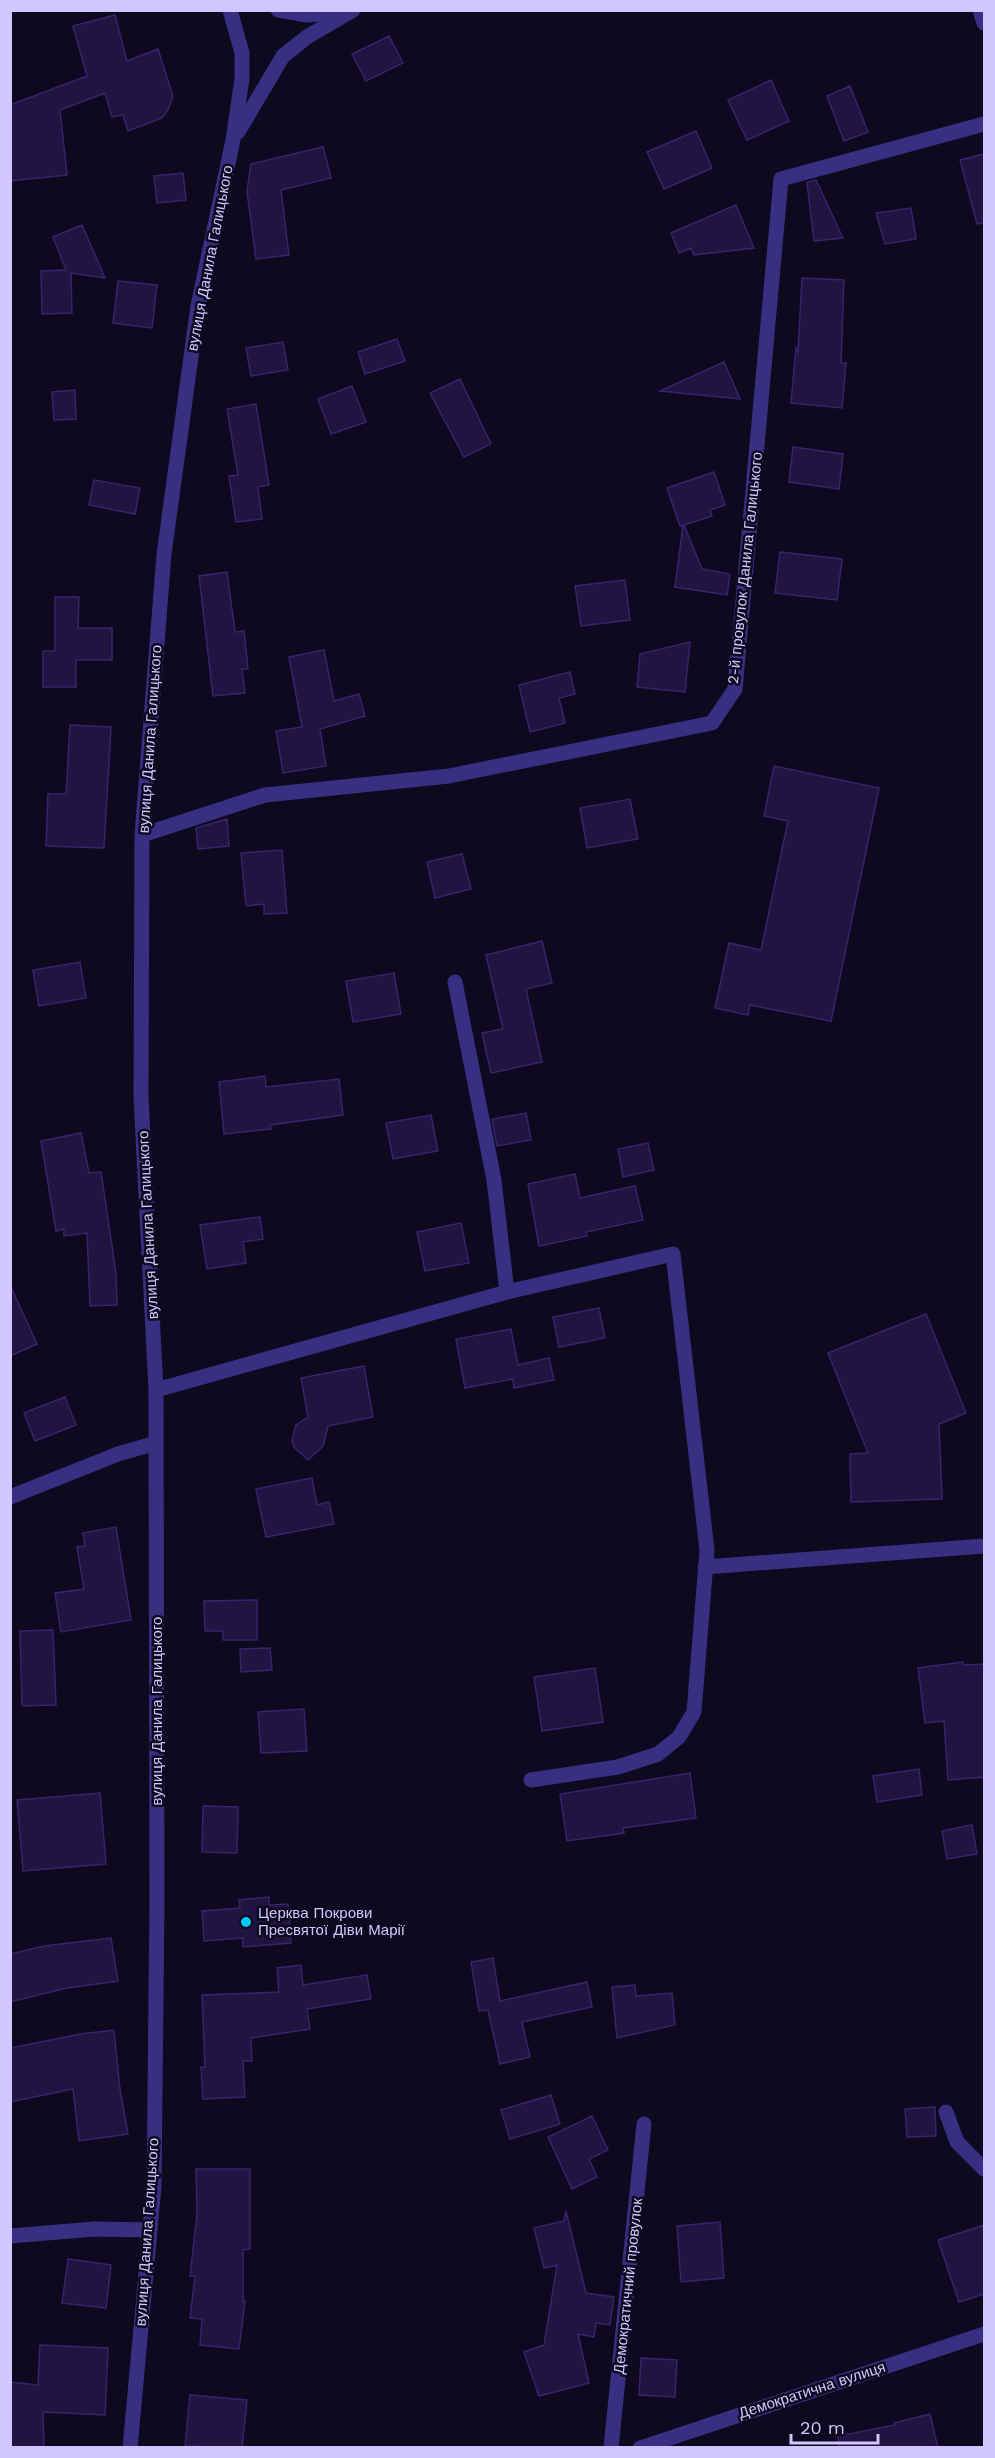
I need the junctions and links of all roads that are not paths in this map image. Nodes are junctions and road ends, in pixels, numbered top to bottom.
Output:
1 (230, 10) edge
2 (278, 10) edge
3 (980, 10) edge
4 (352, 11) edge
5 (984, 23) edge
6 (984, 124) edge
7 (234, 140) junction
8 (142, 835) junction
9 (455, 982) dead end
10 (507, 1292) junction
11 (156, 1390) junction
12 (156, 1443) junction
13 (10, 1497) edge
14 (984, 1546) edge
15 (705, 1567) junction
16 (531, 1780) dead end
17 (946, 2112) dead end
18 (644, 2124) dead end
19 (984, 2169) edge
20 (150, 2230) junction
21 (10, 2236) edge
22 (984, 2334) edge
23 (130, 2448) edge
24 (611, 2448) edge
25 (640, 2448) edge

1 - 7 street, вулиця Данила Галицького
2 - 4 street
3 - 5 street
4 - 7 street
6 - 8 street, 2-й провулок Данила Галицького
7 - 8 street, вулиця Данила Галицького
8 - 11 street, вулиця Данила Галицького
9 - 10 street
10 - 11 street
10 - 15 street
11 - 12 street, вулиця Данила Галицького
12 - 13 street
12 - 20 street, вулиця Данила Галицького
14 - 15 street
15 - 16 street
17 - 19 street
18 - 24 street, Демократичний провулок
20 - 21 street
20 - 23 street, вулиця Данила Галицького
22 - 25 street, Демократична вулиця

